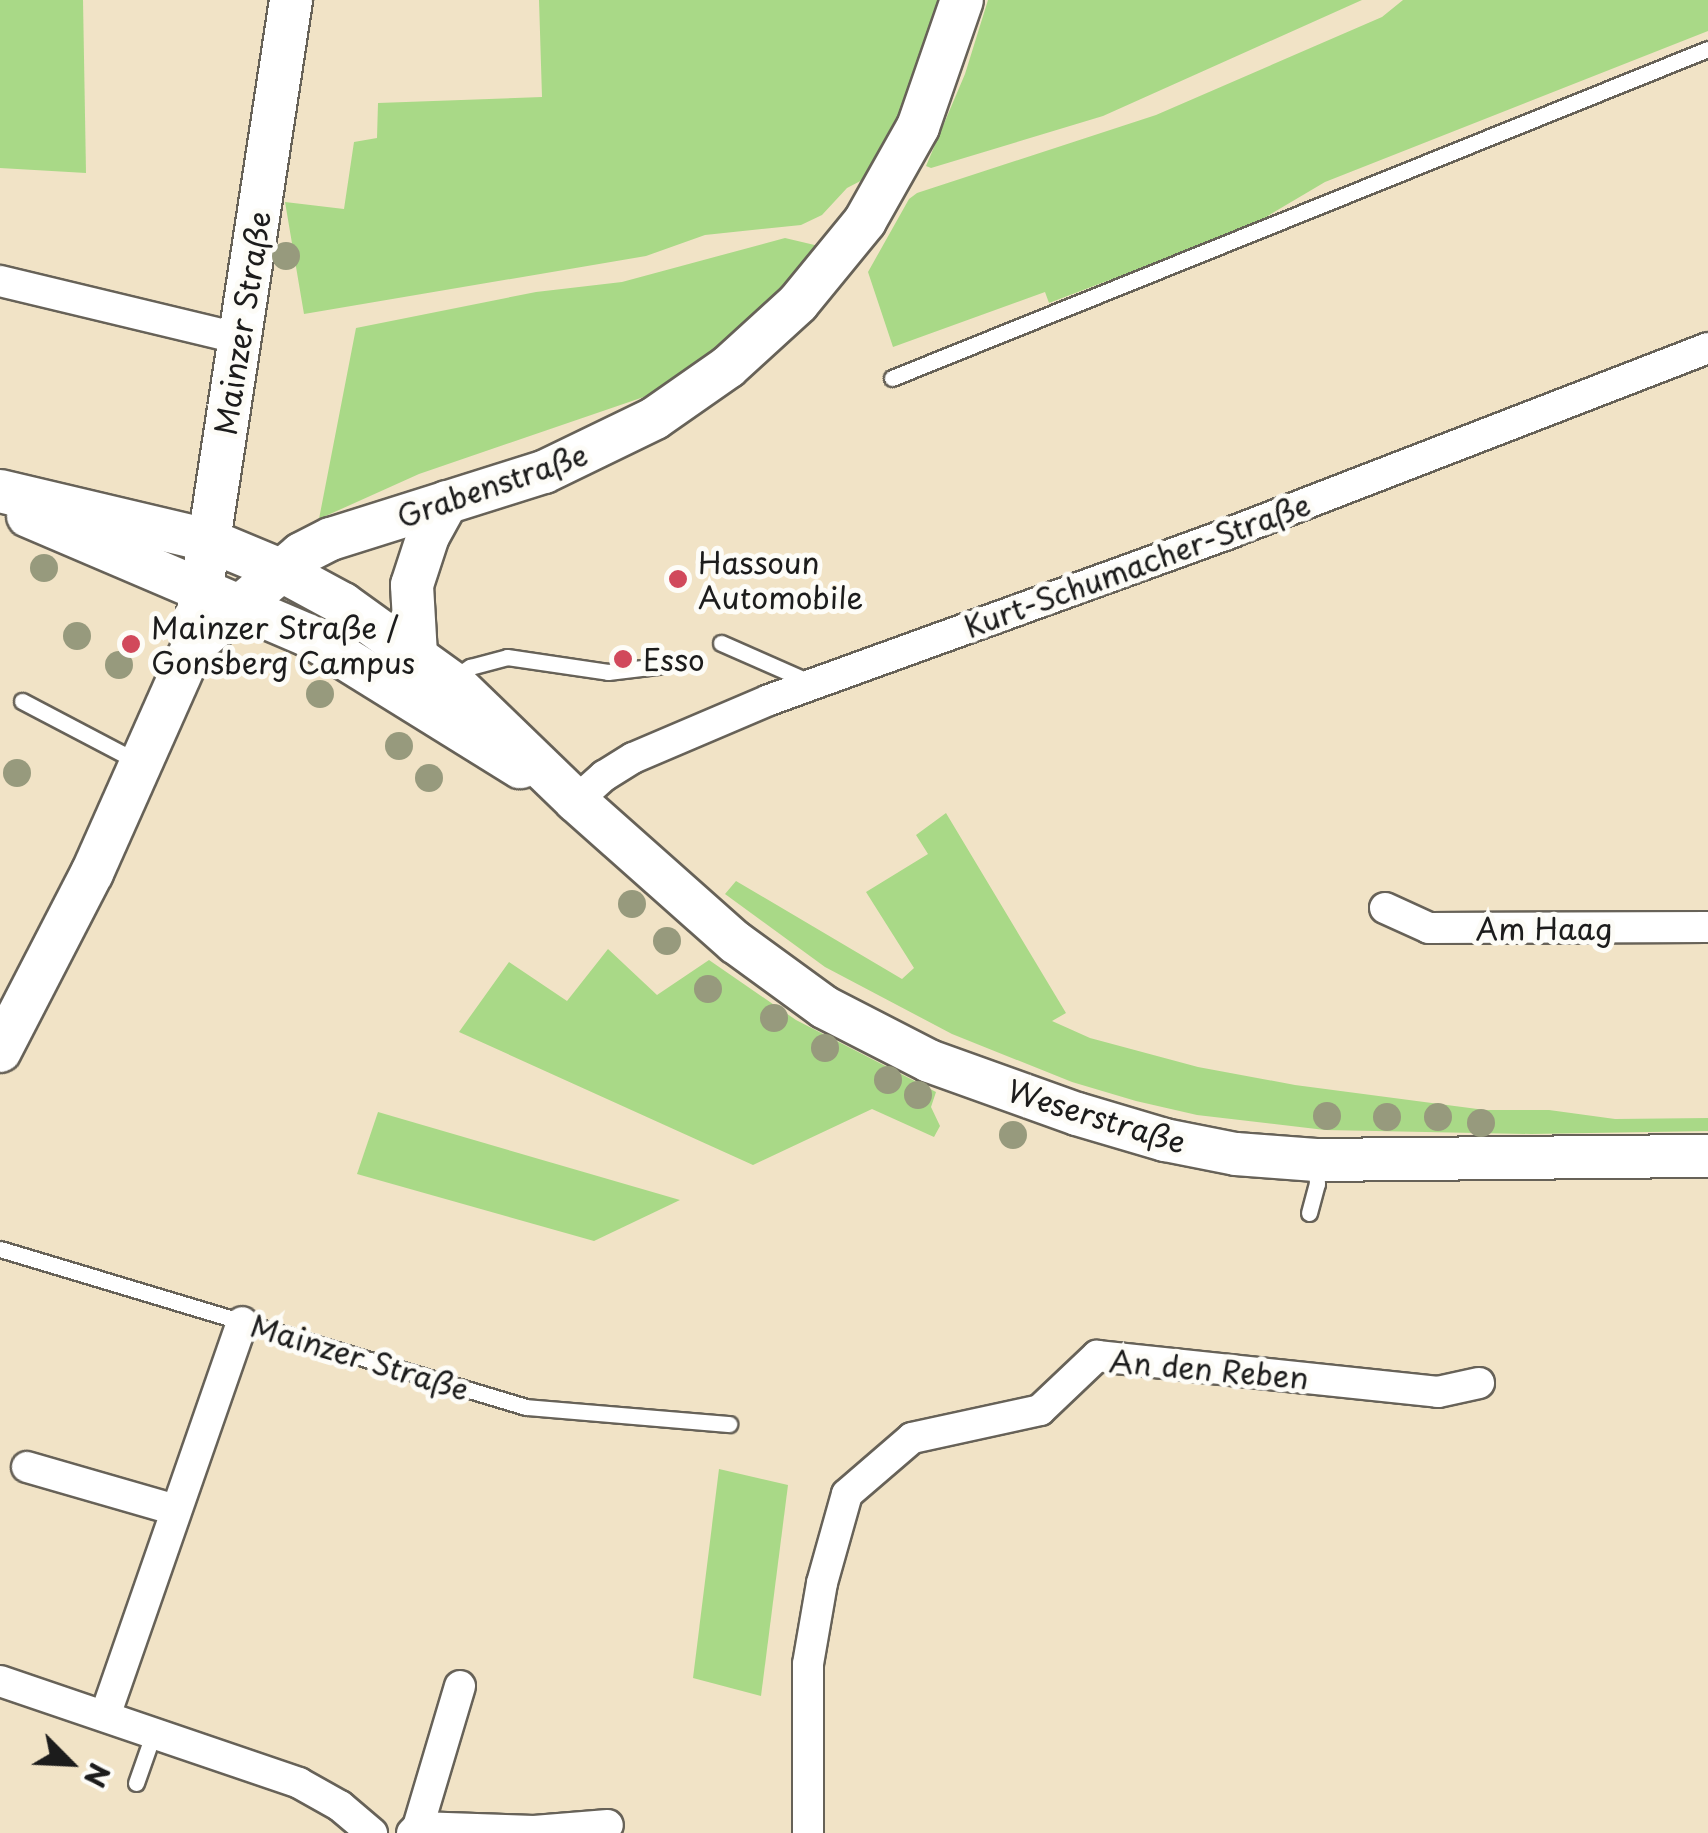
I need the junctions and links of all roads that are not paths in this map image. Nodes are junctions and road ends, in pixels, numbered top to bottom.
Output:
1 (291, 0) edge
2 (962, 0) edge
3 (1708, 48) edge
4 (0, 281) edge
5 (242, 339) junction
6 (1708, 348) edge
7 (892, 378) dead end
8 (0, 491) edge
9 (447, 502) junction
10 (0, 503) edge
11 (208, 540) junction
12 (280, 570) junction
13 (220, 596) junction
14 (721, 643) dead end
15 (416, 654) junction
16 (658, 666) dead end
17 (449, 682) junction
18 (814, 684) junction
19 (22, 701) dead end
20 (141, 764) junction
21 (576, 801) junction
22 (1385, 908) dead end
23 (1708, 928) edge
24 (0, 1051) edge
25 (1708, 1156) edge
26 (1316, 1160) junction
27 (1309, 1213) dead end
28 (0, 1248) edge
29 (242, 1322) junction
30 (1479, 1383) dead end
31 (729, 1424) dead end
32 (27, 1467) dead end
33 (176, 1510) junction
34 (0, 1681) edge
35 (460, 1686) dead end
36 (104, 1716) junction
37 (154, 1732) junction
38 (136, 1783) dead end
39 (608, 1824) dead end
40 (415, 1830) edge
41 (372, 1833) edge
42 (808, 1833) edge

1 - 5 main road, Mainzer Straße
2 - 9 main road, Grabenstraße
3 - 7 lane
4 - 5 street
5 - 11 main road, Mainzer Straße
6 - 18 street, Kurt-Schumacher-Straße
8 - 11 main road, Weserstraße
9 - 12 main road, Grabenstraße
9 - 15 main road
10 - 13 main road, Weserstraße
11 - 12 main road, Weserstraße
11 - 13 main road, Mainzer Straße
12 - 13 main road, Grabenstraße
12 - 15 main road, Weserstraße
13 - 20 main road, Mainzer Straße
13 - 21 main road, Weserstraße
14 - 18 lane
15 - 17 main road, Weserstraße
16 - 17 lane
17 - 21 main road, Weserstraße
18 - 21 street, Kurt-Schumacher-Straße
19 - 20 lane
20 - 24 main road, Mainzer Straße
21 - 26 main road, Weserstraße
22 - 23 street, Am Haag
25 - 26 main road, Weserstraße
26 - 27 lane
28 - 29 lane, Mainzer Straße
29 - 31 lane, Mainzer Straße
29 - 33 street
30 - 42 street, An den Reben
32 - 33 street
33 - 36 street
34 - 36 street
35 - 40 street
36 - 37 street
37 - 38 lane
37 - 41 street
39 - 40 street

